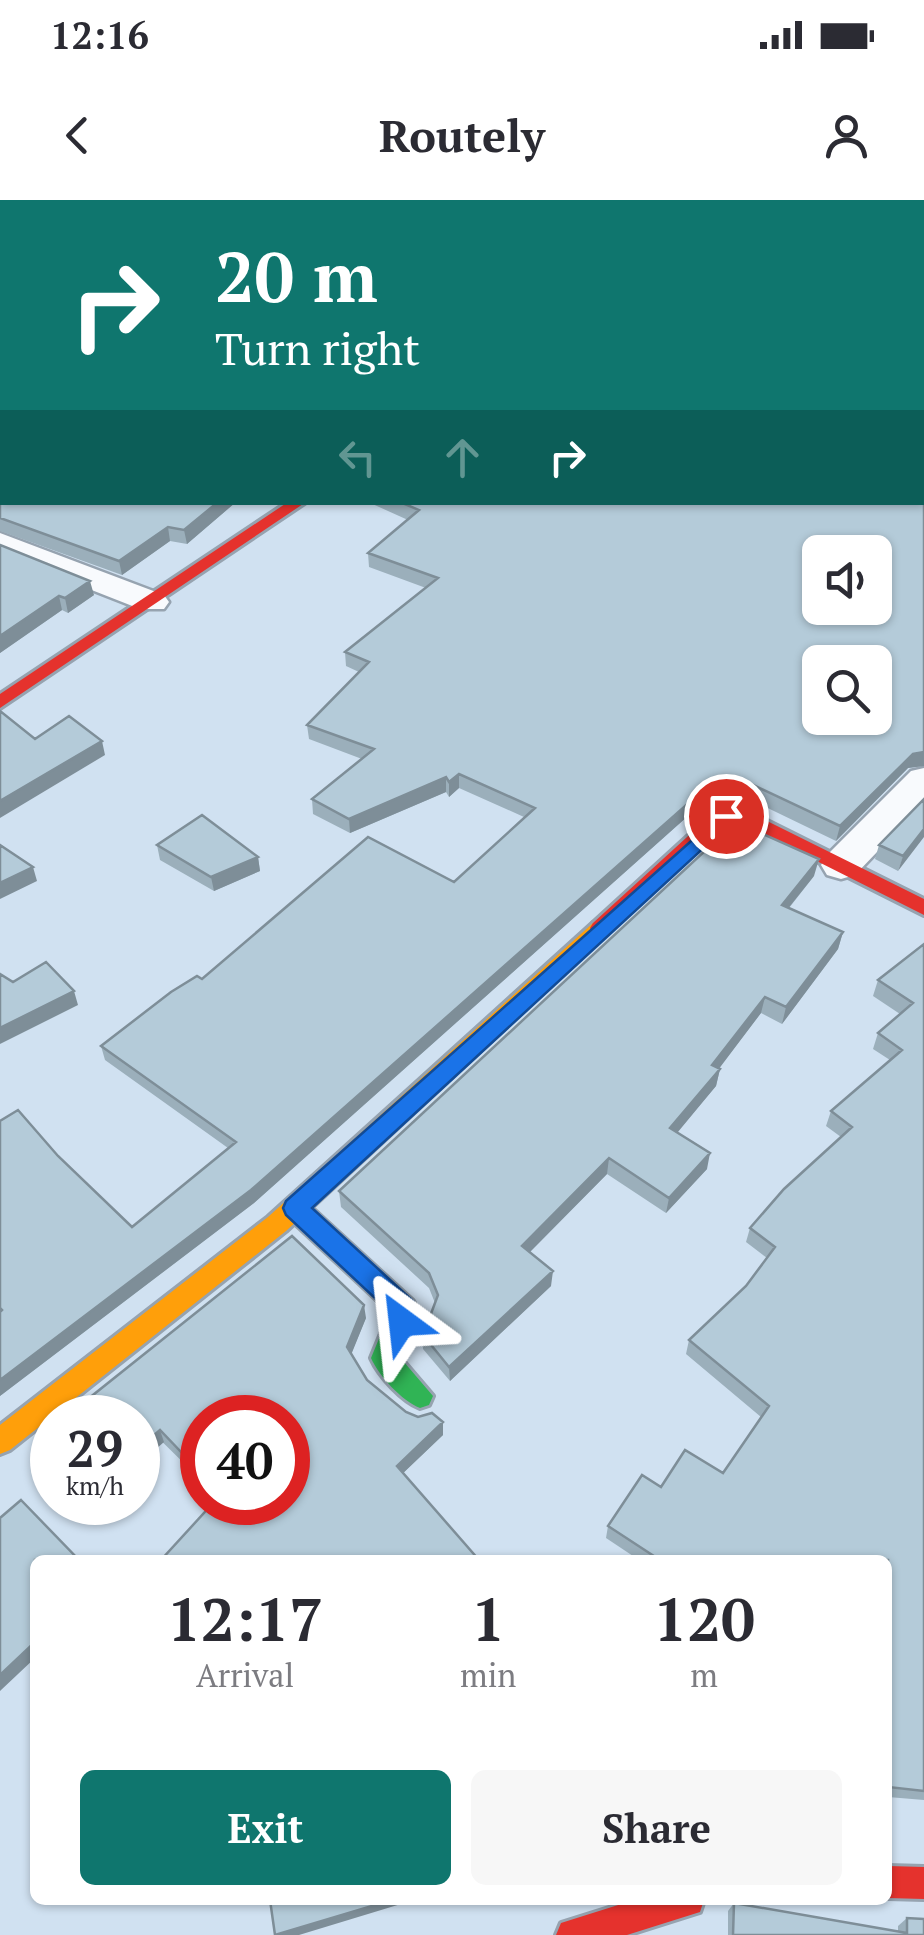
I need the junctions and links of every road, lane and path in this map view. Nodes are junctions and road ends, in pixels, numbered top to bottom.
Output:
1 (294, 505) edge
2 (0, 543) edge
3 (152, 602) junction
4 (0, 702) edge
5 (924, 780) edge
6 (852, 871) junction
7 (924, 908) edge
8 (295, 1208) junction
9 (420, 1396) dead end
10 (0, 1440) edge
11 (892, 1882) edge
12 (924, 1883) edge
13 (672, 1905) edge
14 (573, 1935) edge

1 - 3 street
2 - 3 street
3 - 4 street
5 - 6 street
6 - 7 street
6 - 8 street
8 - 9 street
8 - 10 street
11 - 12 street
13 - 14 street

